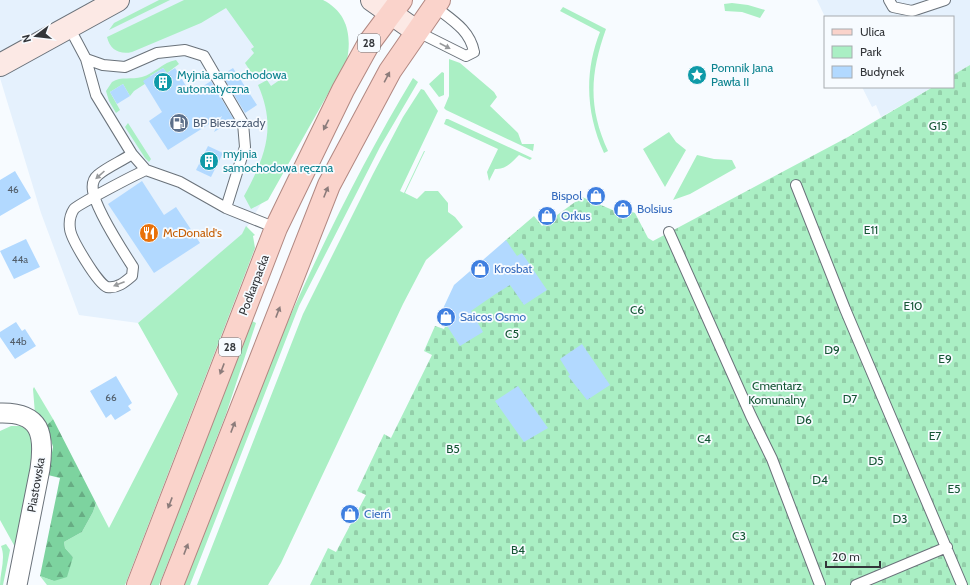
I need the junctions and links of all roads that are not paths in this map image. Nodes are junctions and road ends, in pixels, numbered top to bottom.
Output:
1 (118, 0) edge
2 (372, 0) edge
3 (889, 0) edge
4 (945, 0) edge
5 (433, 2) edge
6 (396, 7) edge
7 (69, 27) junction
8 (416, 31) junction
9 (86, 59) junction
10 (0, 64) edge
11 (132, 154) junction
12 (146, 170) junction
13 (796, 185) dead end
14 (94, 197) junction
15 (226, 208) junction
16 (276, 228) junction
17 (669, 232) dead end
18 (0, 413) edge
19 (947, 547) junction
20 (17, 585) edge
21 (138, 585) edge
22 (172, 585) edge
23 (820, 585) edge
24 (856, 585) edge
25 (962, 585) edge

1 - 7 main road
2 - 6 main road
3 - 4 lane
5 - 8 main road
8 -> 5 lane
6 - 8 main road
6 -> 16 main road, Podkarpacka / 28
7 - 9 lane
7 - 10 main road
22 -> 8 main road
9 - 11 lane
9 - 15 lane
11 - 12 lane
11 -> 14 lane
12 - 14 lane
12 - 15 lane
13 - 19 lane
14 -> 14 lane
15 - 16 lane
16 -> 21 main road, Podkarpacka / 28
17 - 23 lane
18 - 20 street, Piastowska
19 - 24 lane
19 - 25 lane

